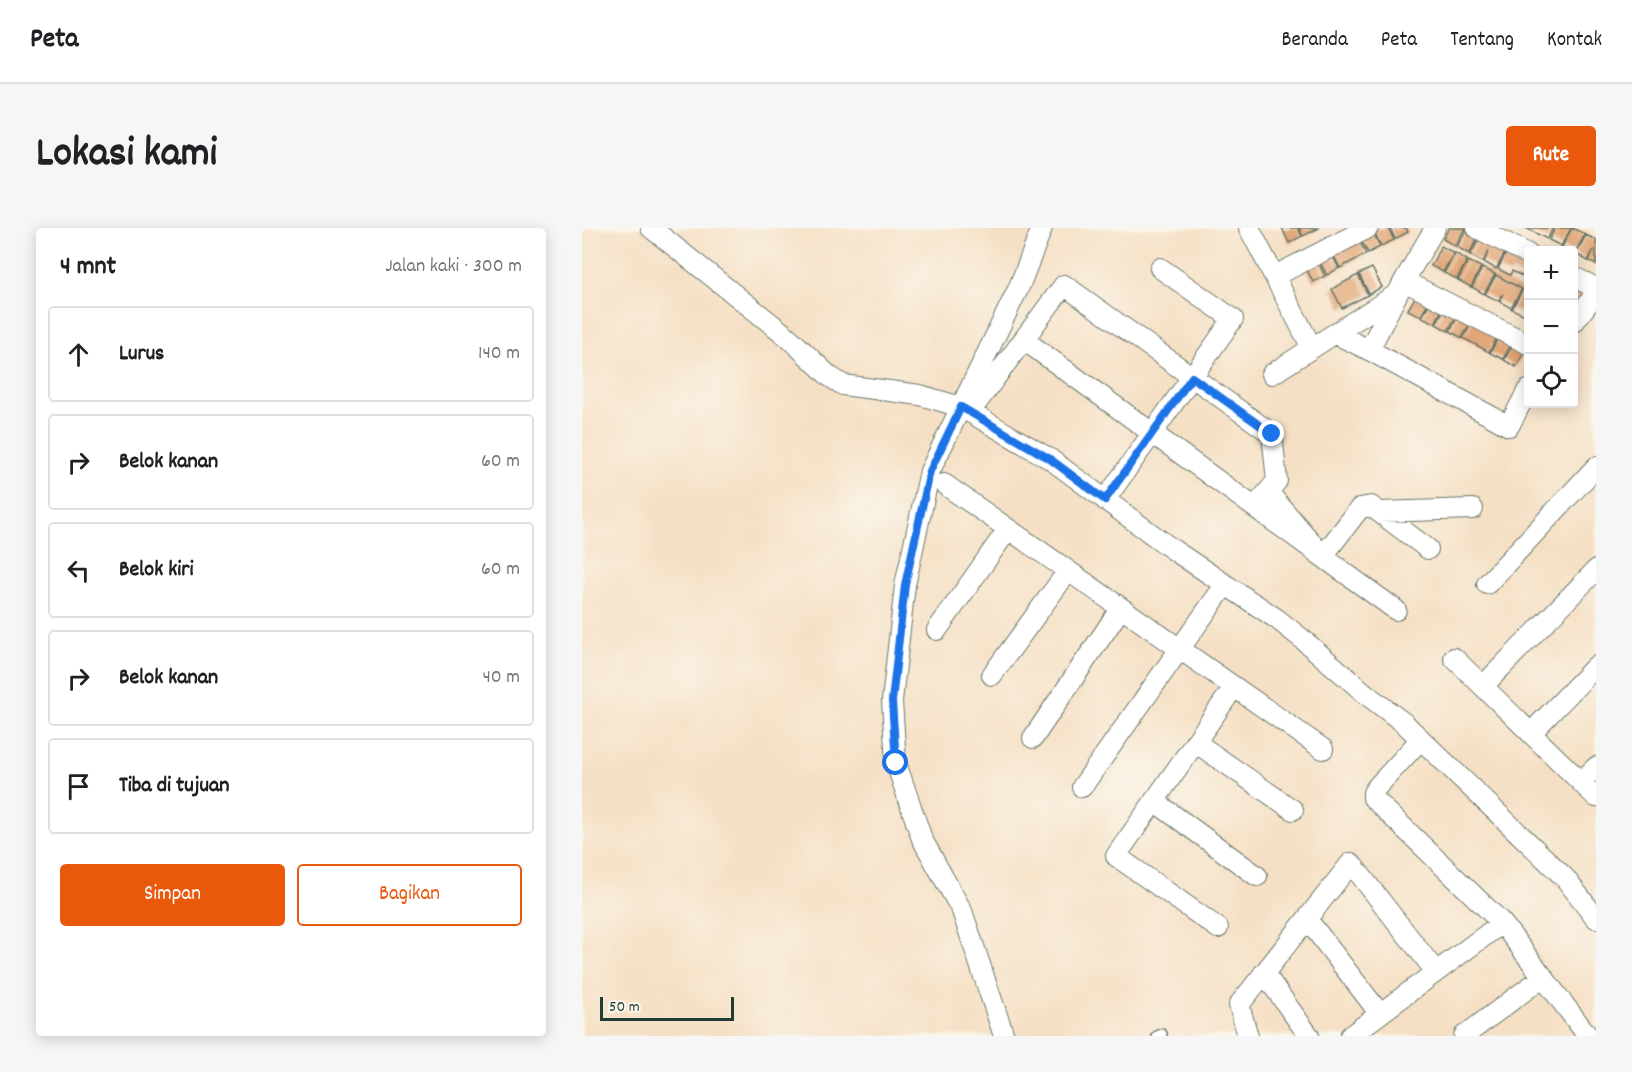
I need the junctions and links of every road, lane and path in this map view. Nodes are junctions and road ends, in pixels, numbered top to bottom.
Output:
1 (651, 228) edge
2 (1042, 228) edge
3 (1249, 228) edge
4 (1368, 228) edge
5 (1435, 228) edge
6 (1477, 228) edge
7 (1524, 252) edge
8 (1160, 268) dead end
9 (1275, 276) junction
10 (1578, 279) edge
11 (1401, 287) junction
12 (1596, 288) edge
13 (1596, 293) edge
14 (1578, 317) edge
15 (1336, 334) junction
16 (1024, 340) junction
17 (1524, 342) edge
18 (1312, 348) junction
19 (1369, 350) junction
20 (1272, 374) dead end
21 (1192, 377) junction
22 (1524, 398) edge
23 (966, 410) junction
24 (1152, 433) junction
25 (1596, 467) edge
26 (944, 484) dead end
27 (1105, 500) junction
28 (1261, 500) junction
29 (1473, 509) dead end
30 (1379, 512) junction
31 (1008, 529) junction
32 (1428, 549) dead end
33 (1323, 556) junction
34 (1596, 570) edge
35 (1068, 571) junction
36 (1487, 584) dead end
37 (1225, 585) junction
38 (1121, 608) junction
39 (1396, 610) dead end
40 (937, 630) dead end
41 (1180, 649) junction
42 (1454, 658) dead end
43 (1596, 666) edge
44 (992, 675) dead end
45 (1483, 686) junction
46 (1234, 687) junction
47 (1531, 733) junction
48 (1033, 738) dead end
49 (1421, 739) junction
50 (1196, 742) junction
51 (1323, 749) dead end
52 (1596, 767) edge
53 (1581, 782) junction
54 (1082, 787) dead end
55 (1596, 797) edge
56 (1154, 801) junction
57 (1293, 810) dead end
58 (1257, 876) dead end
59 (1596, 918) edge
60 (1307, 919) junction
61 (1502, 923) junction
62 (1218, 928) dead end
63 (1436, 972) junction
64 (1264, 973) junction
65 (1543, 977) junction
66 (1380, 1014) junction
67 (1589, 1034) edge
68 (1004, 1036) edge
69 (1248, 1036) edge
70 (1309, 1036) edge
71 (1350, 1036) edge
72 (1464, 1036) edge

1 - 23 street
2 - 23 street
3 - 9 street
4 - 9 street
5 - 11 street
6 - 7 street
8 - 21 street
9 - 18 street
10 - 12 street
11 - 15 street
11 - 17 street
11 - 19 street
13 - 14 street
15 - 18 street
15 - 19 street
16 - 21 street
16 - 23 street
16 - 24 street
18 - 20 street
19 - 22 street
21 - 24 street
21 - 28 street
23 - 27 street
23 - 68 street
24 - 27 street
24 - 28 street
25 - 36 street
26 - 31 street
27 - 37 street
28 - 33 street
29 - 30 street
30 - 32 street
30 - 33 street
31 - 35 street
31 - 40 street
33 - 39 street
34 - 45 street
35 - 38 street
35 - 44 street
37 - 41 street
37 - 49 street
38 - 41 street
38 - 48 street
41 - 46 street
41 - 54 street
42 - 45 street
43 - 47 street
45 - 47 street
46 - 50 street
46 - 51 street
47 - 53 street
49 - 59 street
49 - 61 street
50 - 56 street
50 - 57 street
52 - 53 street
53 - 55 street
56 - 58 street
56 - 62 street
60 - 63 street
60 - 64 street
60 - 66 street
61 - 63 street
61 - 65 street
63 - 66 street
64 - 69 street
64 - 70 street
65 - 67 street
65 - 72 street
66 - 71 street

